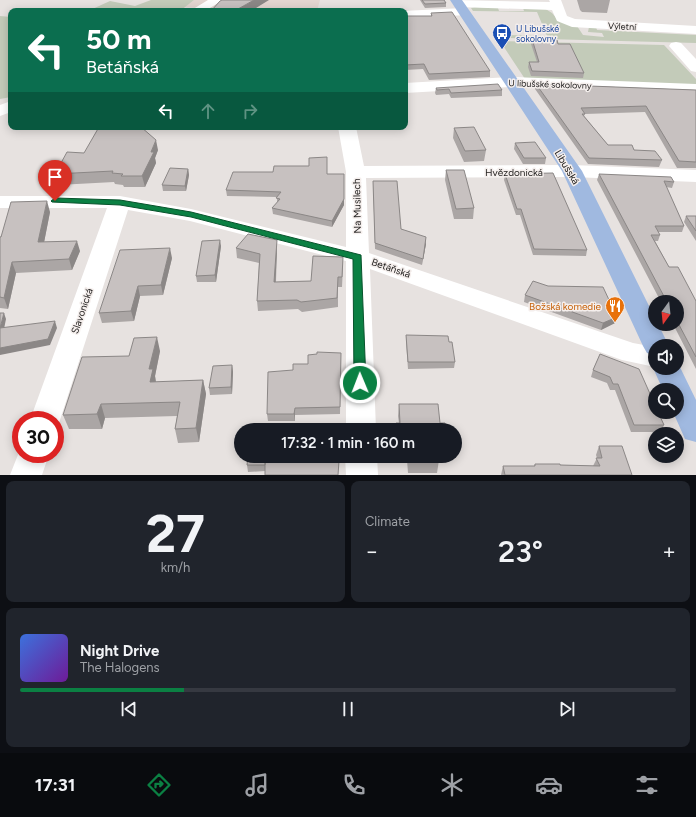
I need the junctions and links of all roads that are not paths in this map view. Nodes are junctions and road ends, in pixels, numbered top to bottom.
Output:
1 (216, 0) edge
2 (556, 3) edge
3 (459, 5) edge
4 (201, 8) edge
5 (408, 14) edge
6 (696, 30) edge
7 (676, 46) dead end
8 (696, 68) edge
9 (512, 82) junction
10 (408, 88) edge
11 (696, 89) edge
12 (348, 130) edge
13 (572, 171) junction
14 (356, 172) junction
15 (696, 176) edge
16 (0, 202) edge
17 (120, 202) junction
18 (358, 257) junction
19 (653, 339) edge
20 (648, 355) edge
21 (684, 405) edge
22 (48, 411) edge
23 (361, 423) edge
24 (696, 430) edge
25 (30, 463) edge
26 (362, 463) edge
27 (26, 475) edge
28 (362, 475) edge

1 - 4 street
2 - 3 street, Výletní
2 - 6 street, Výletní
3 - 5 street, Výletní
3 - 9 main road, Libušská
7 - 8 street
9 - 10 street, U libušské sokolovny
9 - 11 street, U libušské sokolovny
9 - 13 main road, Libušská
12 - 14 street, Na Musilech
13 - 14 street, Hvězdonická
13 - 15 street, Hvězdonická
13 - 19 main road, Libušská
14 - 18 street, Na Musilech
16 - 17 street, Betáňská
17 - 18 street, Betáňská
17 - 22 street, Slavonická
18 - 20 street, Betáňská
18 - 23 street, Na Musilech
21 - 24 main road
25 - 27 street
26 - 28 street

